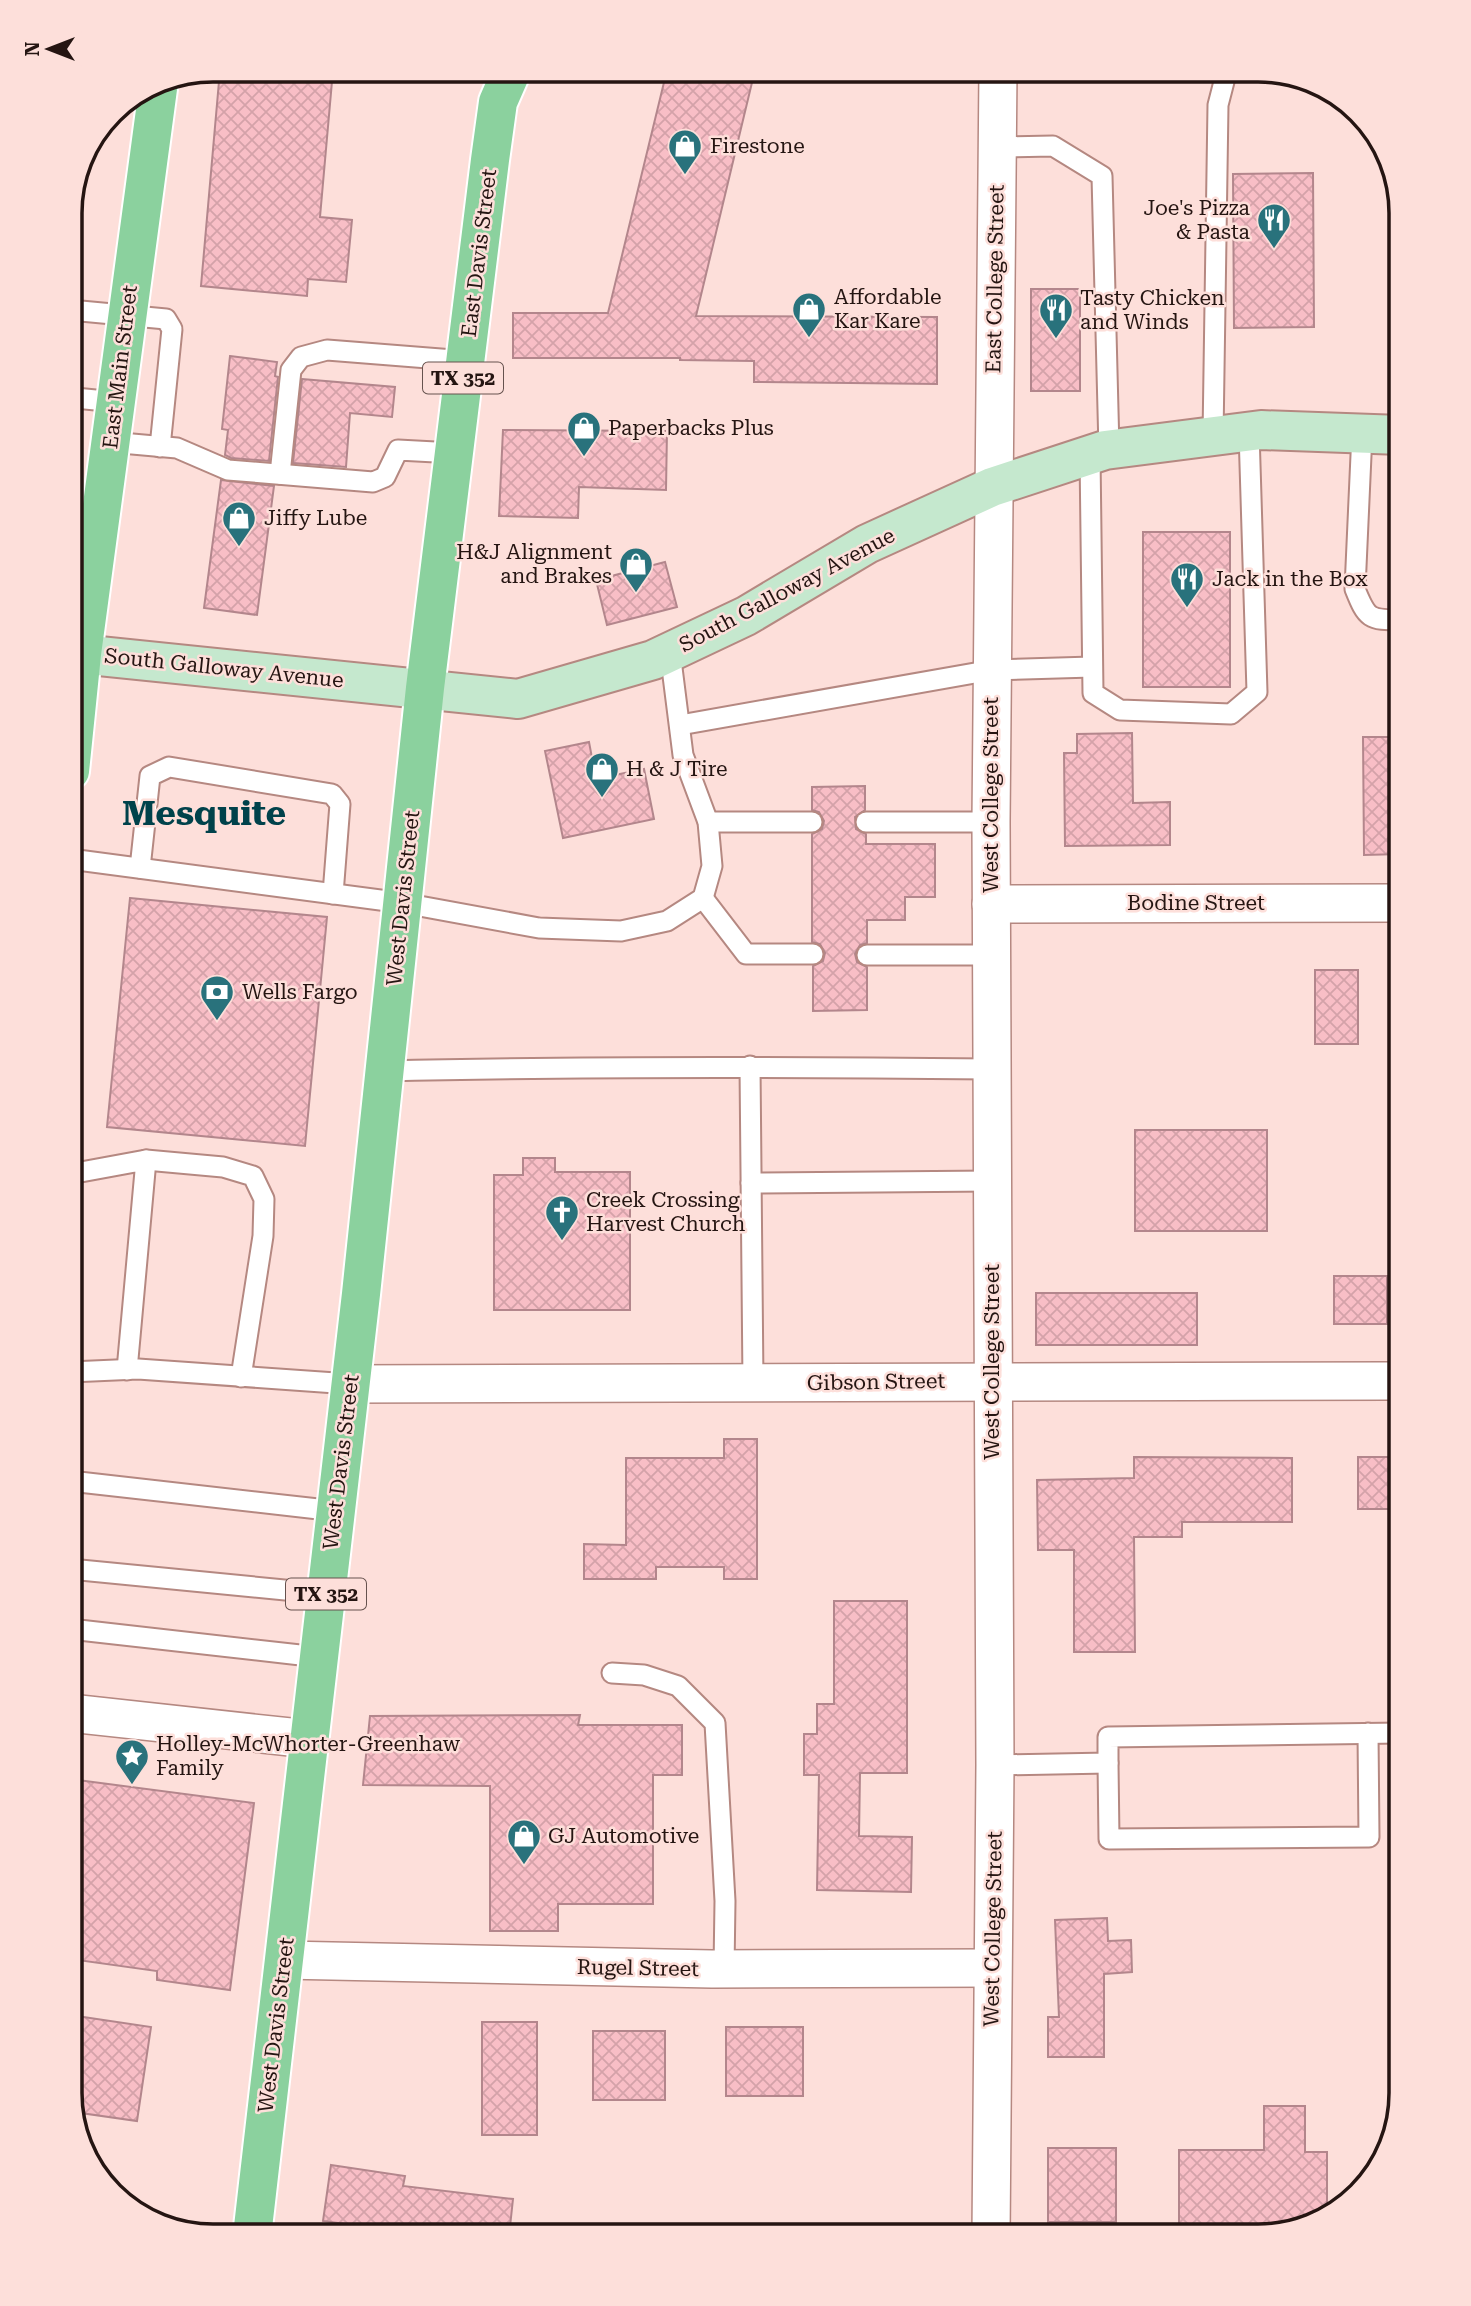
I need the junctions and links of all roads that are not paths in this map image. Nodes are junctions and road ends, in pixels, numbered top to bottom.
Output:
1 (506, 83) edge
2 (998, 83) edge
3 (1224, 83) edge
4 (157, 95) edge
5 (997, 147) junction
6 (83, 311) edge
7 (127, 314) junction
8 (466, 360) junction
9 (83, 399) edge
10 (116, 402) junction
11 (1362, 433) junction
12 (1231, 434) junction
13 (1389, 434) edge
14 (110, 442) junction
15 (160, 447) junction
16 (1099, 452) junction
17 (454, 453) junction
18 (280, 474) junction
19 (992, 488) junction
20 (83, 558) edge
21 (1389, 620) edge
22 (670, 652) junction
23 (83, 654) edge
24 (1093, 667) junction
25 (992, 670) junction
26 (425, 688) junction
27 (680, 724) junction
28 (708, 822) junction
29 (812, 822) dead end
30 (866, 822) dead end
31 (991, 822) junction
32 (83, 861) edge
33 (140, 868) junction
34 (333, 894) junction
35 (703, 898) junction
36 (1389, 902) edge
37 (403, 903) junction
38 (991, 904) junction
39 (813, 954) dead end
40 (867, 955) dead end
41 (991, 956) junction
42 (750, 1066) junction
43 (991, 1069) junction
44 (385, 1071) junction
45 (146, 1160) junction
46 (82, 1172) edge
47 (992, 1181) junction
48 (751, 1183) junction
49 (127, 1370) junction
50 (82, 1372) edge
51 (241, 1377) junction
52 (992, 1380) junction
53 (1389, 1381) edge
54 (753, 1383) junction
55 (350, 1384) junction
56 (82, 1482) edge
57 (336, 1511) junction
58 (82, 1570) edge
59 (326, 1594) junction
60 (82, 1630) edge
61 (318, 1657) junction
62 (612, 1673) dead end
63 (82, 1714) edge
64 (1368, 1733) junction
65 (1389, 1733) edge
66 (309, 1738) junction
67 (1108, 1763) junction
68 (995, 1765) junction
69 (284, 1960) junction
70 (992, 1968) junction
71 (724, 1969) junction
72 (254, 2223) edge
73 (991, 2224) edge

1 - 8 main road, East Davis Street / TX 352
2 - 5 street, East College Street
3 - 12 lane
4 - 7 main road, East Main Street
5 - 16 lane
5 - 19 street, East College Street
6 - 7 lane
7 - 10 main road, East Main Street
7 - 15 lane
8 - 17 main road, East Davis Street / TX 352
8 - 18 lane
9 - 10 lane
10 - 14 main road, East Main Street
11 - 12 main road, South Galloway Avenue
11 - 13 main road, South Galloway Avenue
11 - 21 lane
12 - 16 main road, South Galloway Avenue
12 - 24 lane
14 - 15 lane
14 - 20 main road, East Main Street
15 - 18 lane
16 - 19 main road, South Galloway Avenue
16 - 24 lane
17 - 18 lane
17 - 26 main road, East Davis Street / TX 352
19 - 22 main road, South Galloway Avenue
19 - 25 street, West College Street
22 - 26 main road, South Galloway Avenue
22 - 27 lane
23 - 26 main road, South Galloway Avenue
24 - 25 lane
25 - 27 lane
25 - 31 street, West College Street
26 - 37 main road, West Davis Street / TX 352
27 - 28 lane
28 - 29 lane
28 - 35 lane
30 - 31 lane
31 - 38 street, West College Street
32 - 33 lane
33 - 34 lane
33 - 34 lane
34 - 37 lane
35 - 37 lane
35 - 39 lane
36 - 38 street, Bodine Street
37 - 44 main road, West Davis Street / TX 352
38 - 41 street, West College Street
40 - 41 lane
41 - 43 street, West College Street
42 - 43 lane
42 - 44 lane
42 - 48 lane
43 - 47 street, West College Street
44 - 55 main road, West Davis Street / TX 352
45 - 46 lane
45 - 49 lane
45 - 51 lane
47 - 48 lane
47 - 52 street, West College Street
48 - 54 lane
49 - 50 lane
49 - 51 lane
51 - 55 lane
52 - 53 street, Gibson Street
52 - 54 street, Gibson Street
52 - 68 street, West College Street
54 - 55 street, Gibson Street
55 - 57 main road, West Davis Street / TX 352
56 - 57 lane
57 - 59 main road, West Davis Street / TX 352
58 - 59 lane
59 - 61 main road, West Davis Street / TX 352
60 - 61 lane
61 - 66 main road, West Davis Street / TX 352
62 - 71 lane
63 - 66 street
64 - 65 lane
64 - 67 lane
64 - 67 lane
66 - 69 main road, West Davis Street / TX 352
67 - 68 lane
68 - 70 street, West College Street
69 - 71 street, Rugel Street
69 - 72 main road, West Davis Street / TX 352
70 - 71 street, Rugel Street
70 - 73 street, West College Street

